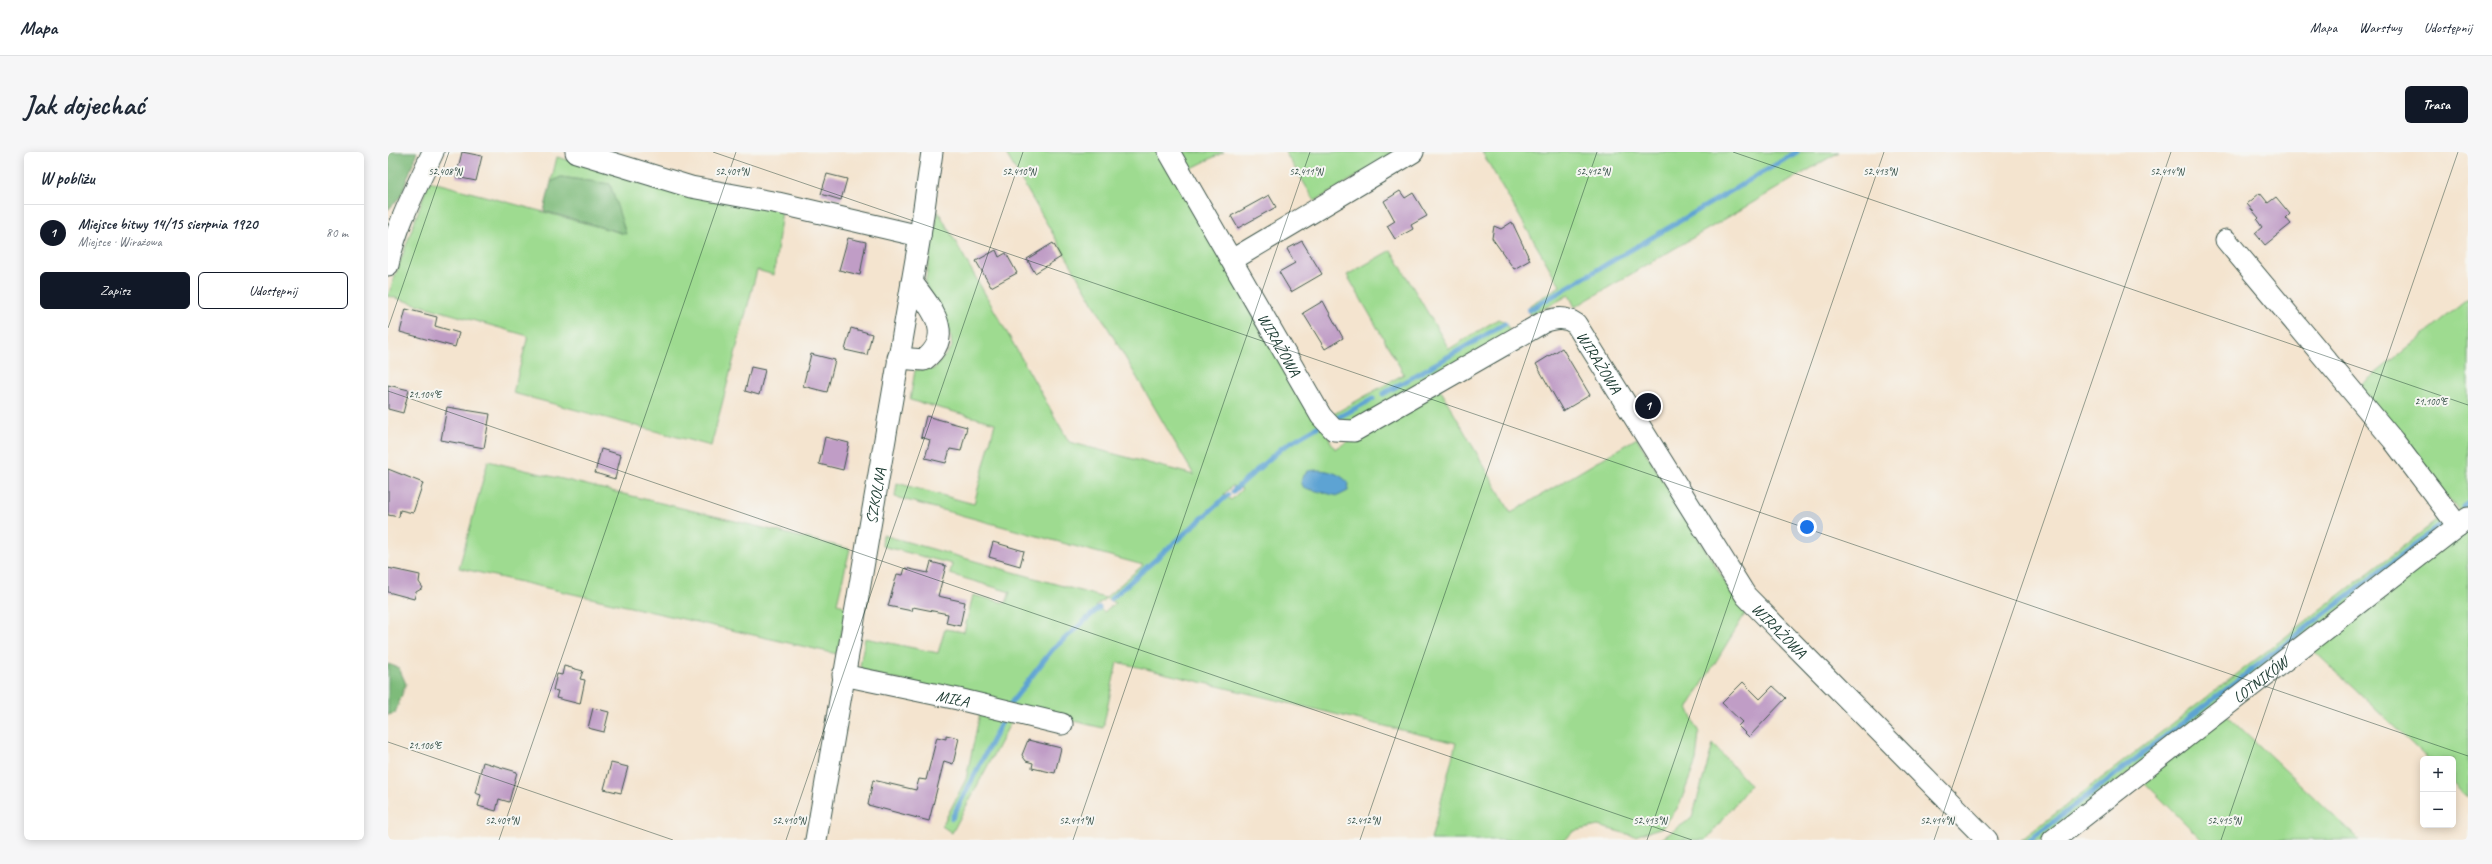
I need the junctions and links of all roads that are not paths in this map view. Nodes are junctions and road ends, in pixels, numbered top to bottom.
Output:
1 (433, 152) edge
2 (576, 152) edge
3 (932, 152) edge
4 (1168, 152) edge
5 (1413, 152) edge
6 (920, 236) junction
7 (2226, 240) dead end
8 (1232, 260) junction
9 (388, 265) edge
10 (912, 282) junction
11 (898, 358) junction
12 (2463, 522) edge
13 (843, 675) junction
14 (1062, 724) dead end
15 (816, 840) edge
16 (1987, 840) edge
17 (2053, 840) edge

1 - 9 street
2 - 6 street
3 - 6 street, SZKOLNA
4 - 8 street, WIRAŻOWA
5 - 8 street
6 - 10 street, SZKOLNA
7 - 12 street
8 - 16 street, WIRAŻOWA
10 - 11 street, SZKOLNA
10 - 11 street
11 - 13 street, SZKOLNA
12 - 17 street, LOTNIKÓW
13 - 14 street, MIŁA
13 - 15 street, SZKOLNA

